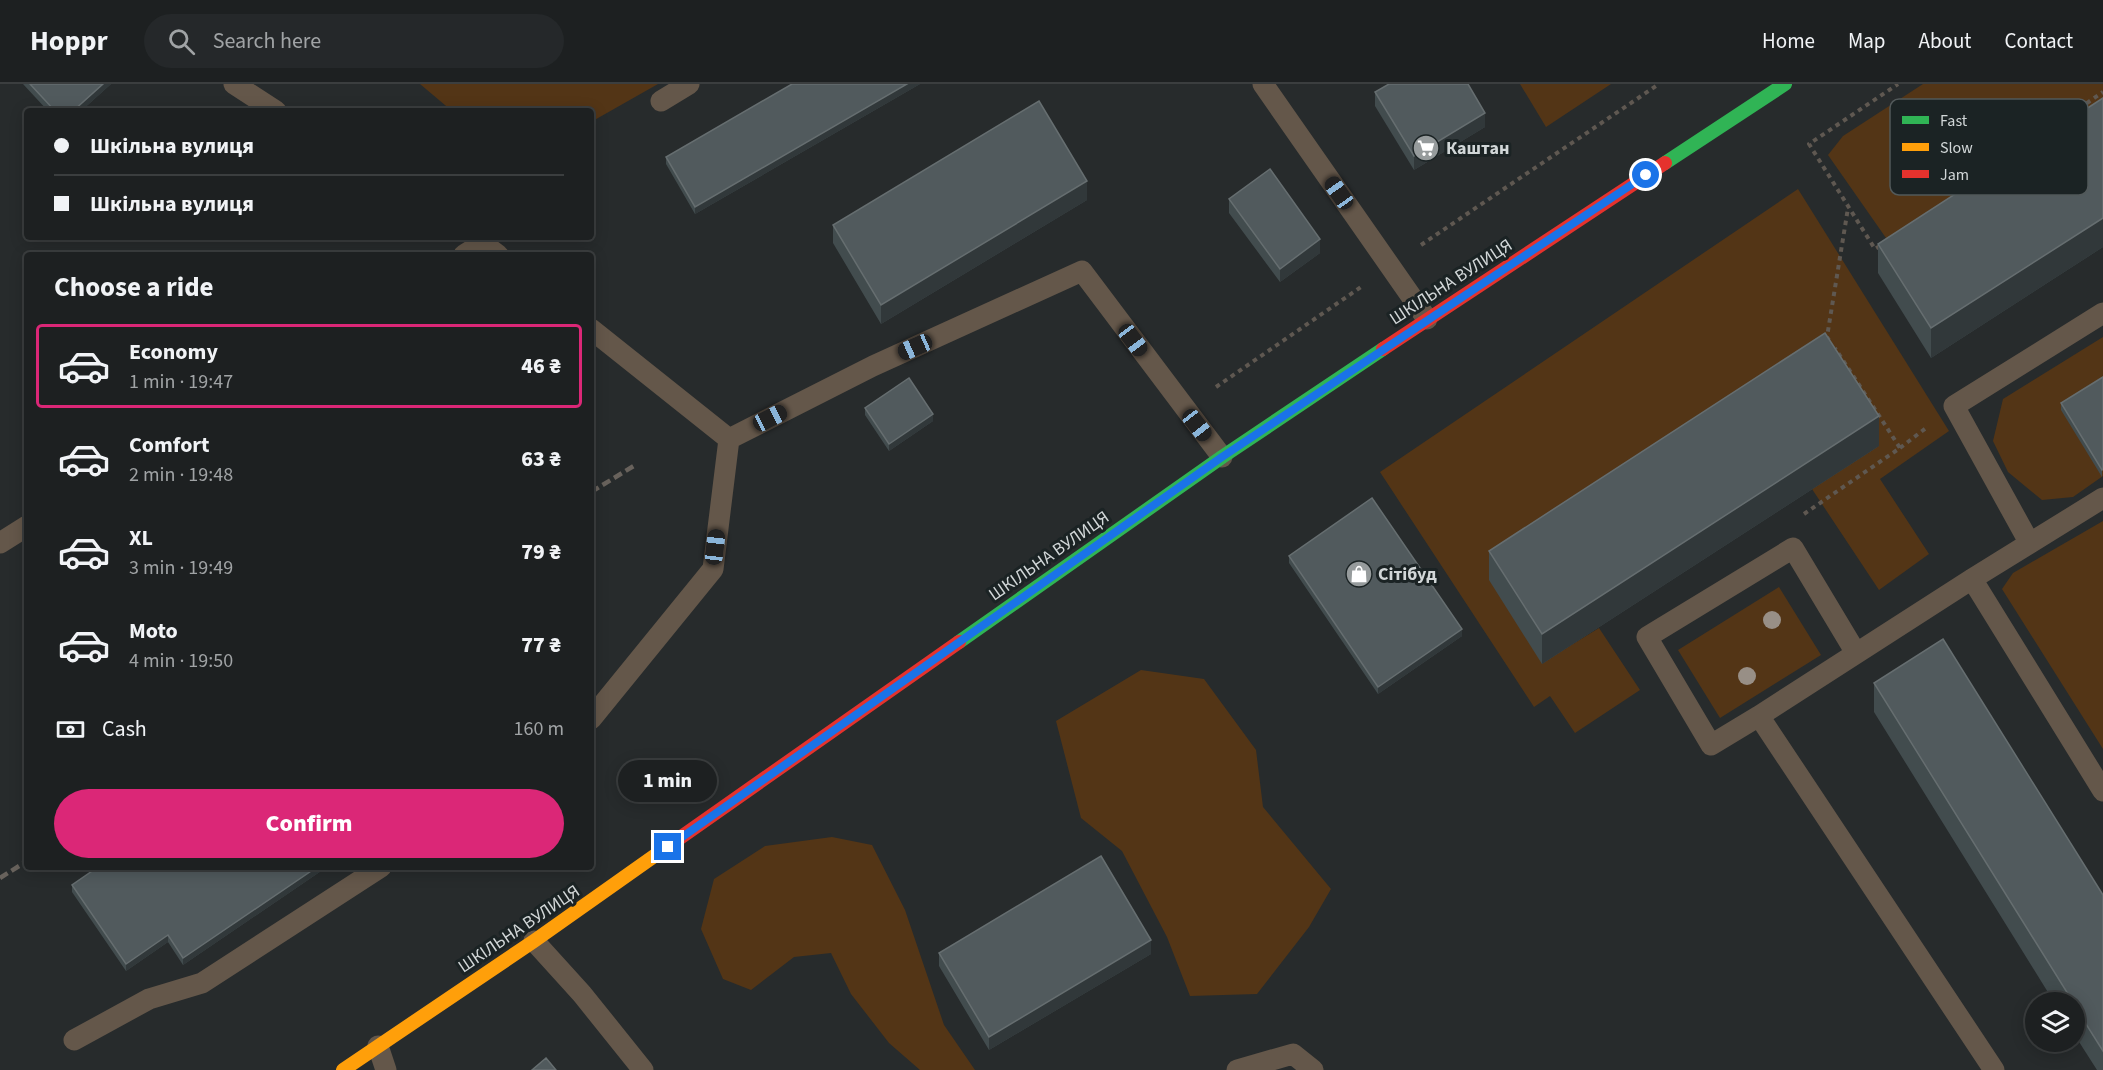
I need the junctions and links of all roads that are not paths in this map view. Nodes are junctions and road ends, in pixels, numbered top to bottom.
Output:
1 (234, 84) edge
2 (689, 84) edge
3 (1263, 84) edge
4 (1785, 84) edge
5 (661, 100) dead end
6 (271, 108) edge
7 (485, 245) edge
8 (470, 252) edge
9 (2103, 314) edge
10 (1427, 319) junction
11 (594, 331) edge
12 (729, 440) junction
13 (1222, 457) junction
14 (2103, 498) edge
15 (24, 528) edge
16 (2029, 542) junction
17 (0, 543) edge
18 (1972, 579) junction
19 (1856, 653) junction
20 (594, 714) edge
21 (1759, 716) junction
22 (2103, 791) edge
23 (376, 870) edge
24 (534, 941) junction
25 (74, 1040) dead end
26 (378, 1046) junction
27 (342, 1070) edge
28 (386, 1070) edge
29 (643, 1070) edge
30 (1236, 1070) edge
31 (1313, 1070) edge
32 (1994, 1070) edge

1 - 6 lane
2 - 5 lane
3 - 10 lane
4 - 10 main road, ШКІЛЬНА ВУЛИЦЯ
7 - 8 lane
9 - 16 lane
10 - 13 main road, ШКІЛЬНА ВУЛИЦЯ
11 - 12 lane
12 - 13 lane
12 - 20 lane
13 - 24 main road, ШКІЛЬНА ВУЛИЦЯ
14 - 16 lane
15 - 17 lane
16 - 18 lane
18 - 19 lane
18 - 22 lane
19 - 21 lane
19 - 21 lane
21 - 32 lane
23 - 25 lane
24 - 26 main road, ШКІЛЬНА ВУЛИЦЯ
24 - 29 lane
26 - 27 main road, ШКІЛЬНА ВУЛИЦЯ
26 - 28 lane
30 - 31 lane

